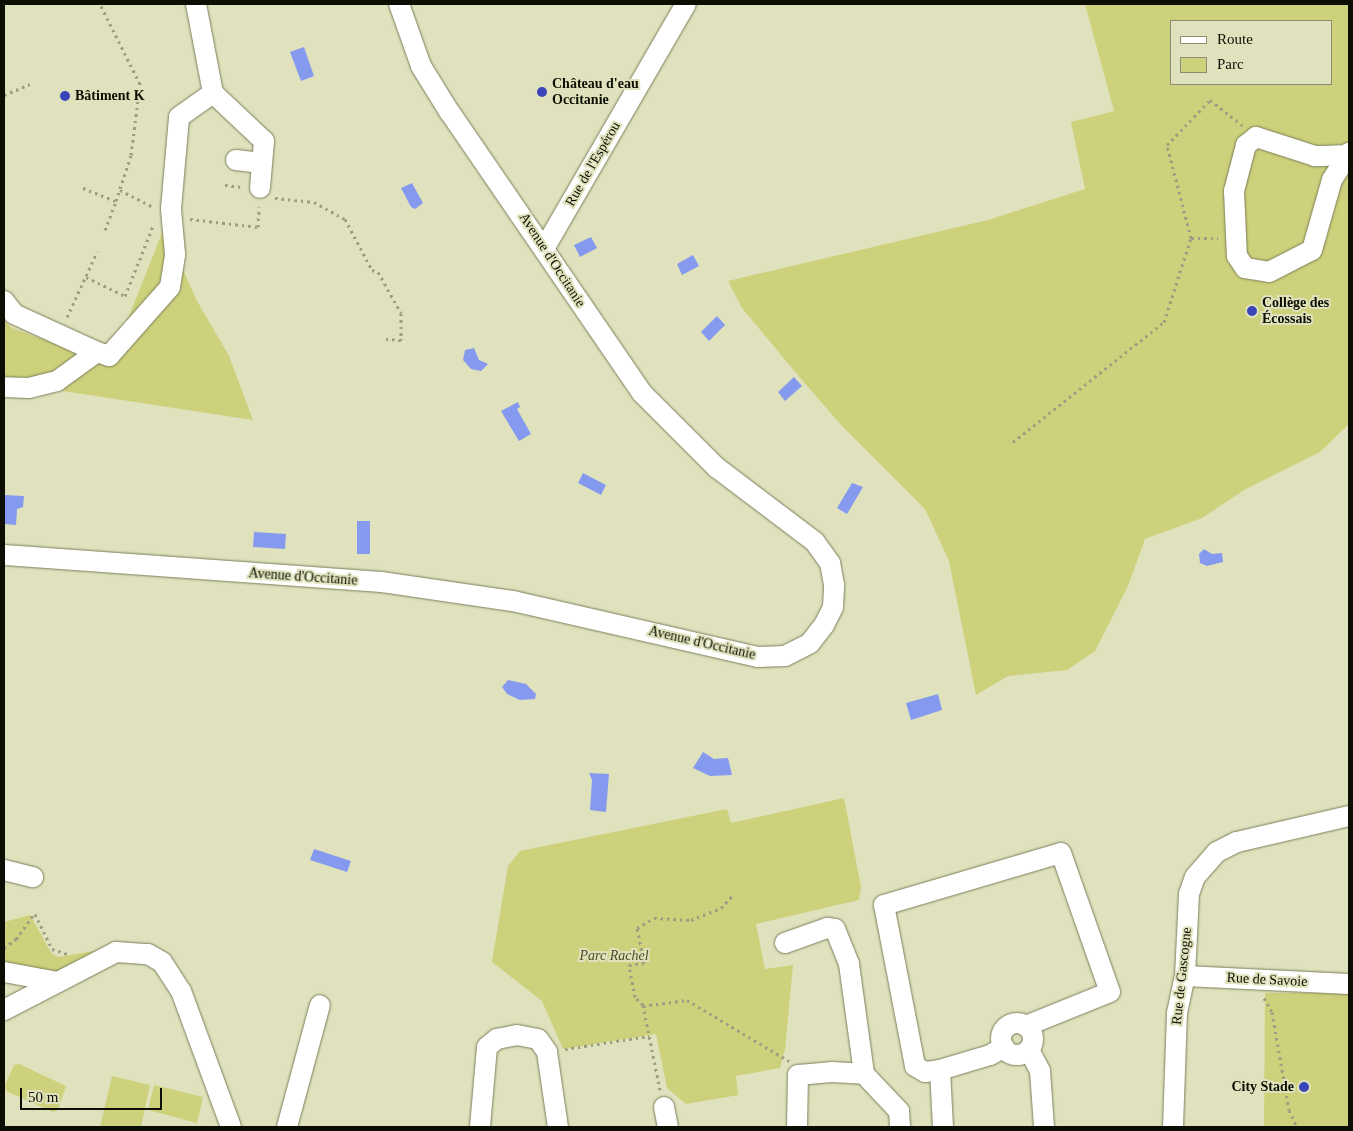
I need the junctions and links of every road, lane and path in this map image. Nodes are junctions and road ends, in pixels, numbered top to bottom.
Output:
1 (100, 4) edge
2 (196, 4) edge
3 (399, 4) edge
4 (686, 4) edge
5 (30, 84) dead end
6 (213, 93) junction
7 (4, 95) edge
8 (1256, 137) junction
9 (1349, 154) edge
10 (236, 160) dead end
11 (261, 162) junction
12 (225, 185) dead end
13 (83, 188) dead end
14 (120, 190) junction
15 (260, 194) junction
16 (116, 201) junction
17 (165, 208) junction
18 (155, 219) dead end
19 (105, 230) dead end
20 (1191, 238) junction
21 (1236, 238) junction
22 (545, 247) junction
23 (97, 252) dead end
24 (86, 277) junction
25 (4, 301) edge
26 (59, 335) junction
27 (386, 339) dead end
28 (97, 352) junction
29 (4, 387) edge
30 (1013, 442) dead end
31 (4, 555) edge
32 (1349, 816) edge
33 (4, 870) edge
34 (33, 877) dead end
35 (734, 894) dead end
36 (785, 943) dead end
37 (4, 948) edge
38 (76, 953) dead end
39 (4, 972) edge
40 (1185, 976) junction
41 (1263, 980) junction
42 (58, 982) junction
43 (1349, 984) edge
44 (320, 1005) dead end
45 (643, 1006) junction
46 (4, 1010) edge
47 (1026, 1026) junction
48 (649, 1036) junction
49 (1004, 1047) junction
50 (1029, 1050) junction
51 (547, 1052) junction
52 (940, 1070) junction
53 (864, 1074) junction
54 (798, 1075) junction
55 (664, 1107) joint
56 (231, 1127) edge
57 (286, 1127) edge
58 (480, 1127) edge
59 (558, 1127) edge
60 (668, 1127) edge
61 (797, 1127) edge
62 (900, 1127) edge
63 (943, 1127) edge
64 (1044, 1127) edge
65 (1173, 1127) edge
66 (1297, 1127) edge

1 - 14 path
2 - 6 street
3 - 22 street, Avenue d'Occitanie
4 - 22 street, Rue de l'Espérou
5 - 7 path
6 - 11 street
6 - 17 street
8 - 9 street
8 - 20 path
8 - 21 street
9 - 21 street
10 - 11 street
11 - 15 street
12 - 15 path
13 - 16 path
14 - 16 path
14 - 17 path
15 - 17 path
15 - 27 path
16 - 19 path
17 - 28 street
18 - 24 path
20 - 21 path
20 - 30 path
22 - 31 street, Avenue d'Occitanie
23 - 24 path
24 - 26 path
25 - 26 street
26 - 28 street
28 - 29 street
32 - 40 street, Rue de Gascogne
33 - 34 street
35 - 45 path
36 - 53 street
37 - 38 path
39 - 42 street
40 - 41 street, Rue de Savoie
40 - 65 street, Rue de Gascogne
41 - 43 street, Rue de Savoie
41 - 66 path
42 - 46 street
42 - 56 street
44 - 57 street
45 - 48 path
45 - 54 path
47 - 49 street
47 - 50 street
47 - 52 street
48 - 51 path
48 - 55 path
49 - 50 street
49 - 52 street
50 - 64 street
51 - 58 street
51 - 59 street
52 - 63 street
53 - 54 street
53 - 62 street
54 - 61 street
55 - 60 street

